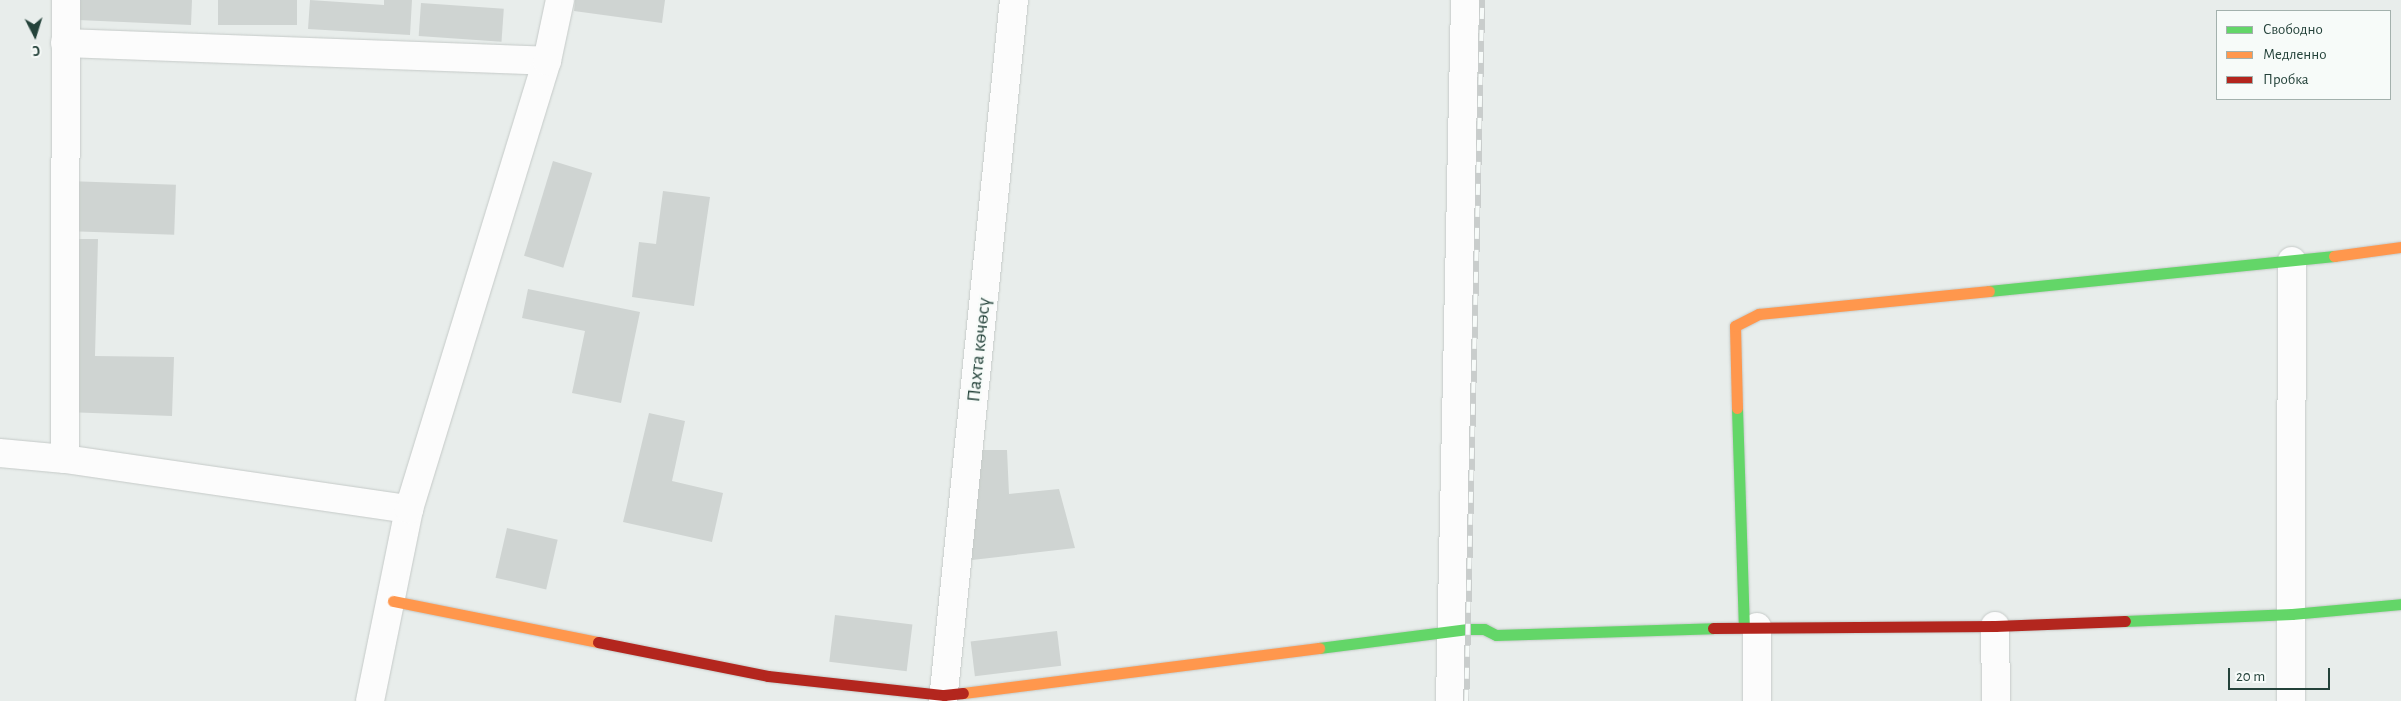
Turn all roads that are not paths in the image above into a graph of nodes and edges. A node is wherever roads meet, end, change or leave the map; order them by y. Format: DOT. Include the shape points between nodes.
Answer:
graph roads {
  1 [pos="66,0"];
  2 [pos="560,0"];
  3 [pos="1014,0"];
  4 [pos="1465,0"];
  5 [pos="65,42"];
  6 [pos="547,61"];
  7 [pos="2401,247"];
  8 [pos="2292,261"];
  9 [pos="0,453"];
  10 [pos="66,459"];
  11 [pos="410,509"];
  12 [pos="393,600"];
  13 [pos="2401,604"];
  14 [pos="2292,614"];
  15 [pos="1995,626"];
  16 [pos="1751,627"];
  17 [pos="1451,631"];
  18 [pos="944,698"];
  19 [pos="370,701"];
  20 [pos="1450,701"];
  21 [pos="1757,701"];
  22 [pos="1996,701"];
  23 [pos="2291,701"];
  1 -- 5 [label="street"];
  2 -- 6 [label="street"];
  3 -- 18 [label="street, Пахта көчөсү"];
  4 -- 17 [label="street"];
  5 -- 6 [label="street"];
  5 -- 10 [label="street"];
  6 -- 11 [label="street"];
  7 -- 8 [label="street"];
  8 -- 14 [label="street"];
  8 -- 16 [label="street" via="1759,314 1735,326"];
  9 -- 10 [label="street"];
  10 -- 11 [label="street"];
  11 -- 12 [label="street"];
  12 -- 18 [label="street" via="768,676"];
  12 -- 19 [label="street"];
  13 -- 14 [label="street"];
  14 -- 15 [label="street"];
  14 -- 23 [label="street"];
  15 -- 16 [label="street"];
  15 -- 22 [label="street"];
  16 -- 17 [label="street" via="1496,636 1484,629"];
  16 -- 21 [label="street"];
  17 -- 18 [label="street"];
  17 -- 20 [label="street"];
}
